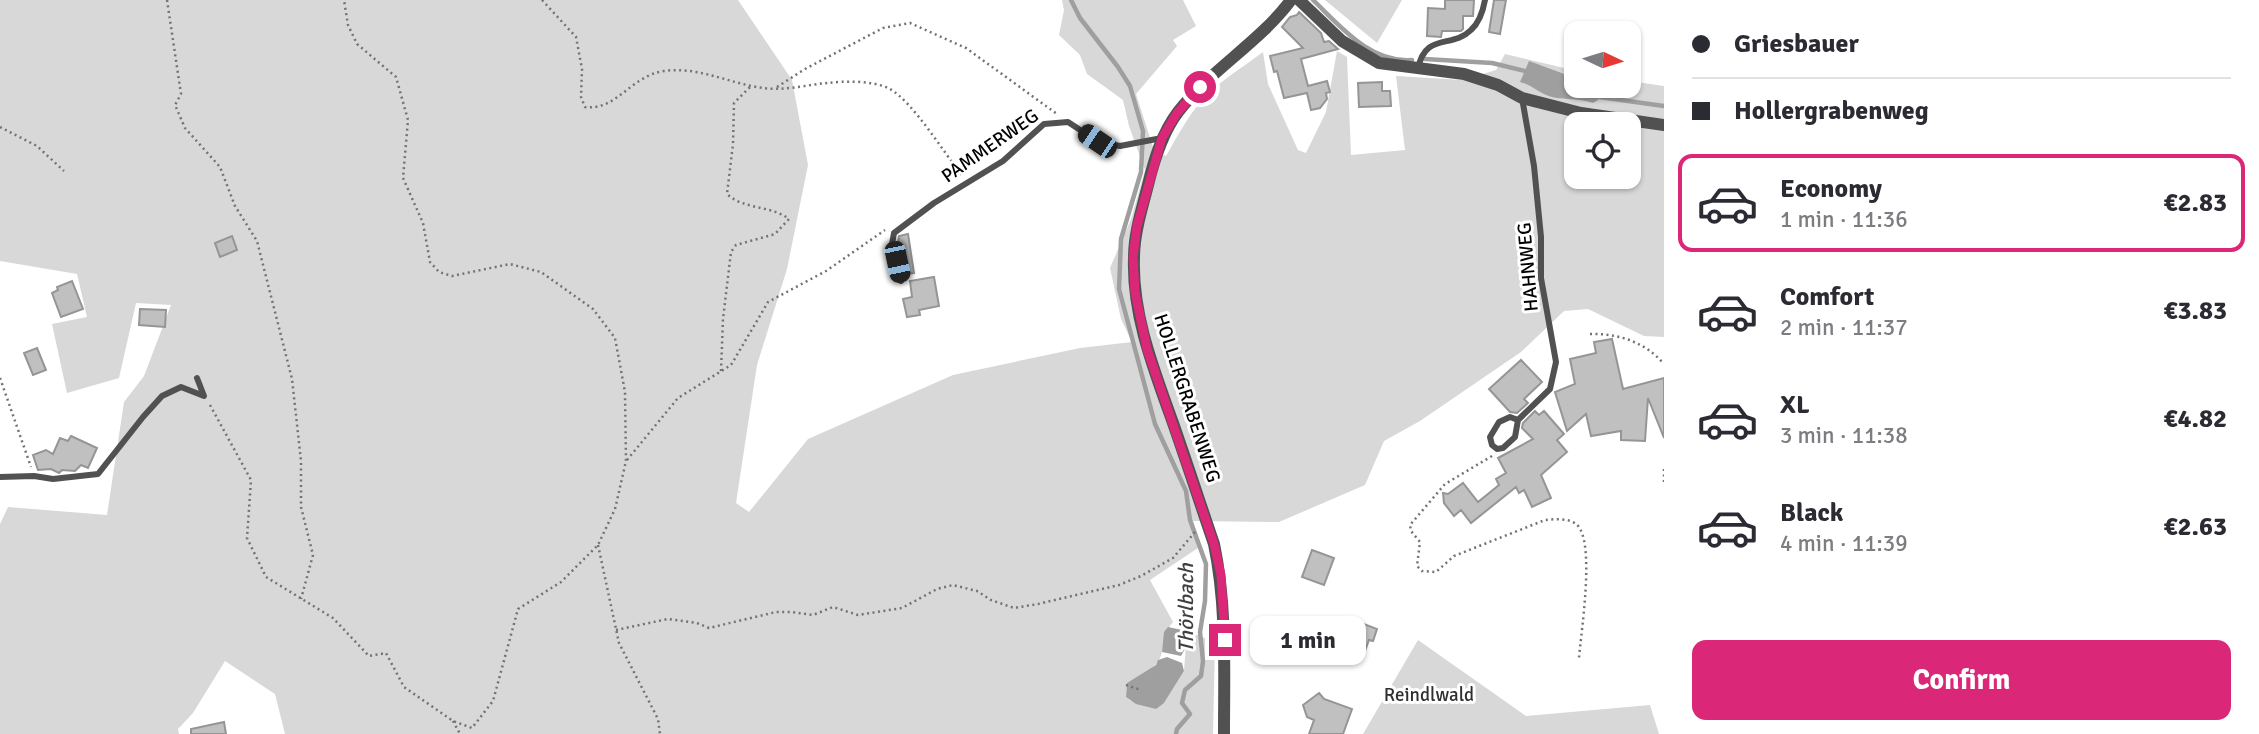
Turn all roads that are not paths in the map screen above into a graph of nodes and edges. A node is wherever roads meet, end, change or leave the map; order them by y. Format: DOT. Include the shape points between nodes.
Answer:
graph roads {
  1 [pos="1291,0"];
  2 [pos="1299,0"];
  3 [pos="1485,0"];
  4 [pos="1418,69"];
  5 [pos="1522,98"];
  6 [pos="1664,125"];
  7 [pos="1162,138"];
  8 [pos="901,281"];
  9 [pos="197,378"];
  10 [pos="1518,420"];
  11 [pos="0,477"];
  12 [pos="1224,734"];
  1 -- 7 [label="street, HOLLERGRABENWEG" via="1269,26 1200,87"];
  2 -- 4 [label="street" via="1342,41 1379,63"];
  3 -- 4 [label="lane" via="1470,31 1426,49"];
  4 -- 5 [label="street" via="1464,74"];
  5 -- 6 [label="street" via="1581,113"];
  5 -- 10 [label="lane, HAHNWEG" via="1534,166 1541,278 1556,362 1550,389"];
  7 -- 8 [label="lane, PAMMERWEG" via="1120,146 1097,141 1068,122 1044,124 1003,161 894,233 892,244"];
  7 -- 12 [label="street, HOLLERGRABENWEG" via="1137,226 1135,292 1147,349 1221,575"];
  9 -- 11 [label="lane" via="204,396 181,387 162,396 98,474 53,480"];
  10 -- 10 [label="lane, HAHNWEG" via="1515,437 1503,448 1492,445 1490,437 1499,422 1510,417"];
}
